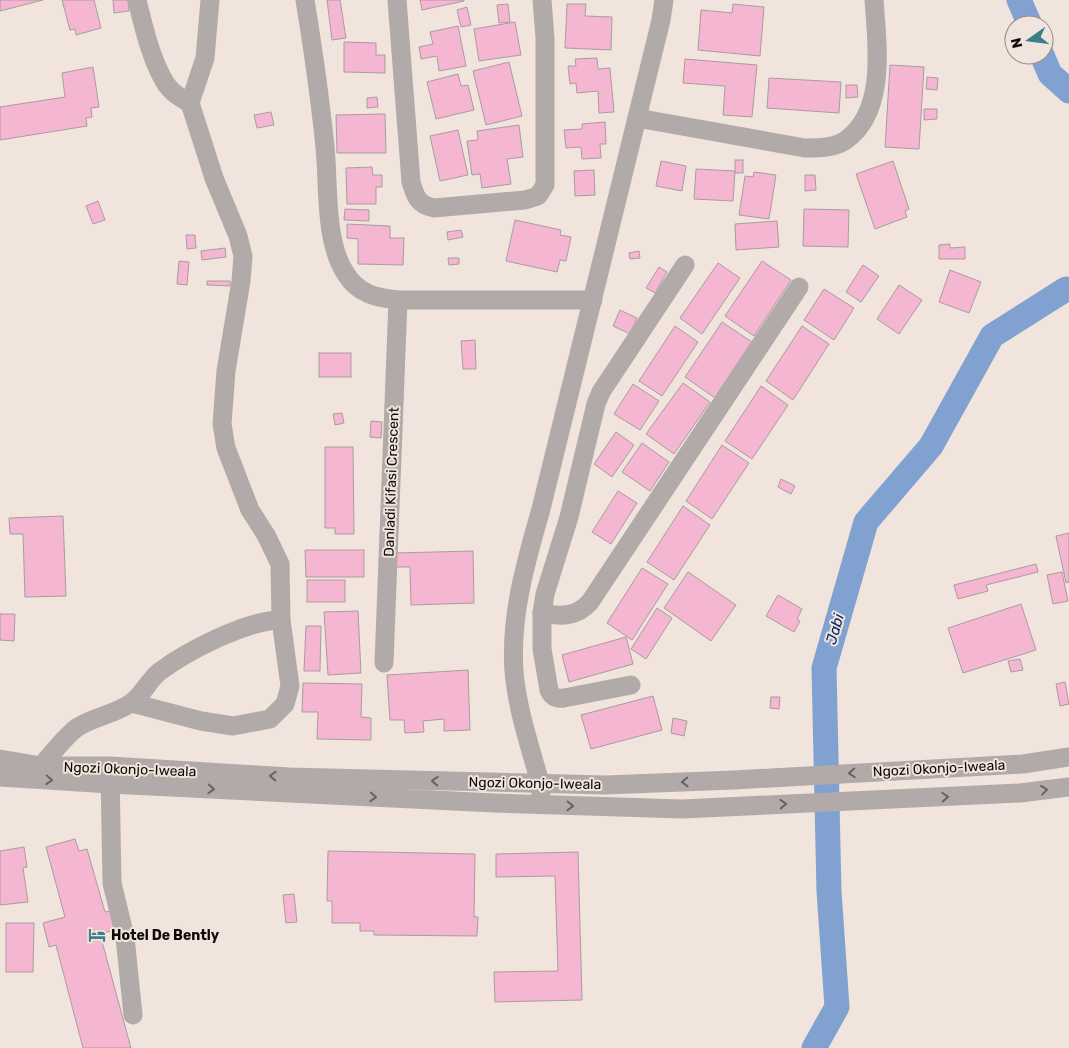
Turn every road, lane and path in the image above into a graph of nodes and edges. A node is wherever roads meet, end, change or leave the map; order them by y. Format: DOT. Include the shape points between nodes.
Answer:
graph roads {
  1 [pos="137,0"];
  2 [pos="210,0"];
  3 [pos="305,0"];
  4 [pos="397,0"];
  5 [pos="542,0"];
  6 [pos="664,0"];
  7 [pos="874,0"];
  8 [pos="190,103"];
  9 [pos="637,118"];
  10 [pos="686,265"];
  11 [pos="799,287"];
  12 [pos="398,300"];
  13 [pos="592,300"];
  14 [pos="541,510"];
  15 [pos="569,517"];
  16 [pos="542,613"];
  17 [pos="281,620"];
  18 [pos="384,663"];
  19 [pos="630,684"];
  20 [pos="132,703"];
  21 [pos="1069,757"];
  22 [pos="0,759"];
  23 [pos="41,766"];
  24 [pos="110,775"];
  25 [pos="0,777"];
  26 [pos="540,782"];
  27 [pos="1069,787"];
  28 [pos="542,805"];
  29 [pos="133,1015"];
  1 -- 8 [label="street" via="148,45 166,85"];
  2 -- 8 [label="street" via="205,58"];
  3 -- 12 [label="street" via="318,77 329,218 336,252 346,275 363,292"];
  4 -- 5 [label="street" via="411,182 415,196 423,206 434,208 525,200 538,196 545,185"];
  6 -- 9 [label="street"];
  7 -- 9 [label="street" via="877,51 871,107 858,129 844,141 805,148"];
  8 -- 17 [label="street" via="243,256 222,424 226,448 250,510 280,564"];
  9 -- 13 [label="street"];
  10 -- 15 [label="street" via="601,392"];
  11 -- 16 [label="street" via="590,602 584,609 565,616"];
  12 -- 13 [label="street"];
  12 -- 18 [label="street, Danladi Kifasi Crescent"];
  13 -- 14 [label="street"];
  14 -- 15 [label="street"];
  14 -- 26 [label="street" via="521,582 515,625 514,670 520,709"];
  15 -- 16 [label="street"];
  16 -- 19 [label="street" via="542,649 552,696 564,698"];
  17 -- 20 [label="street" via="245,627 189,654 158,673"];
  17 -- 20 [label="street" via="290,686 285,704 270,719 232,726"];
  20 -- 23 [label="street" via="78,727"];
  21 -- 26 [label="street, Ngozi Okonjo-Iweala, one-way" via="1023,764 734,780 605,785"];
  22 -- 23 [label="street, Ngozi Okonjo-Iweala"];
  23 -- 24 [label="street, Ngozi Okonjo-Iweala"];
  25 -- 24 [label="street, Ngozi Okonjo-Iweala, one-way"];
  26 -- 24 [label="street, Ngozi Okonjo-Iweala, one-way"];
  24 -- 28 [label="street, Ngozi Okonjo-Iweala, one-way"];
  24 -- 29 [label="street" via="112,883 125,937"];
  26 -- 28 [label="street"];
  28 -- 27 [label="street, Ngozi Okonjo-Iweala, one-way" via="682,809 1020,793"];
}
